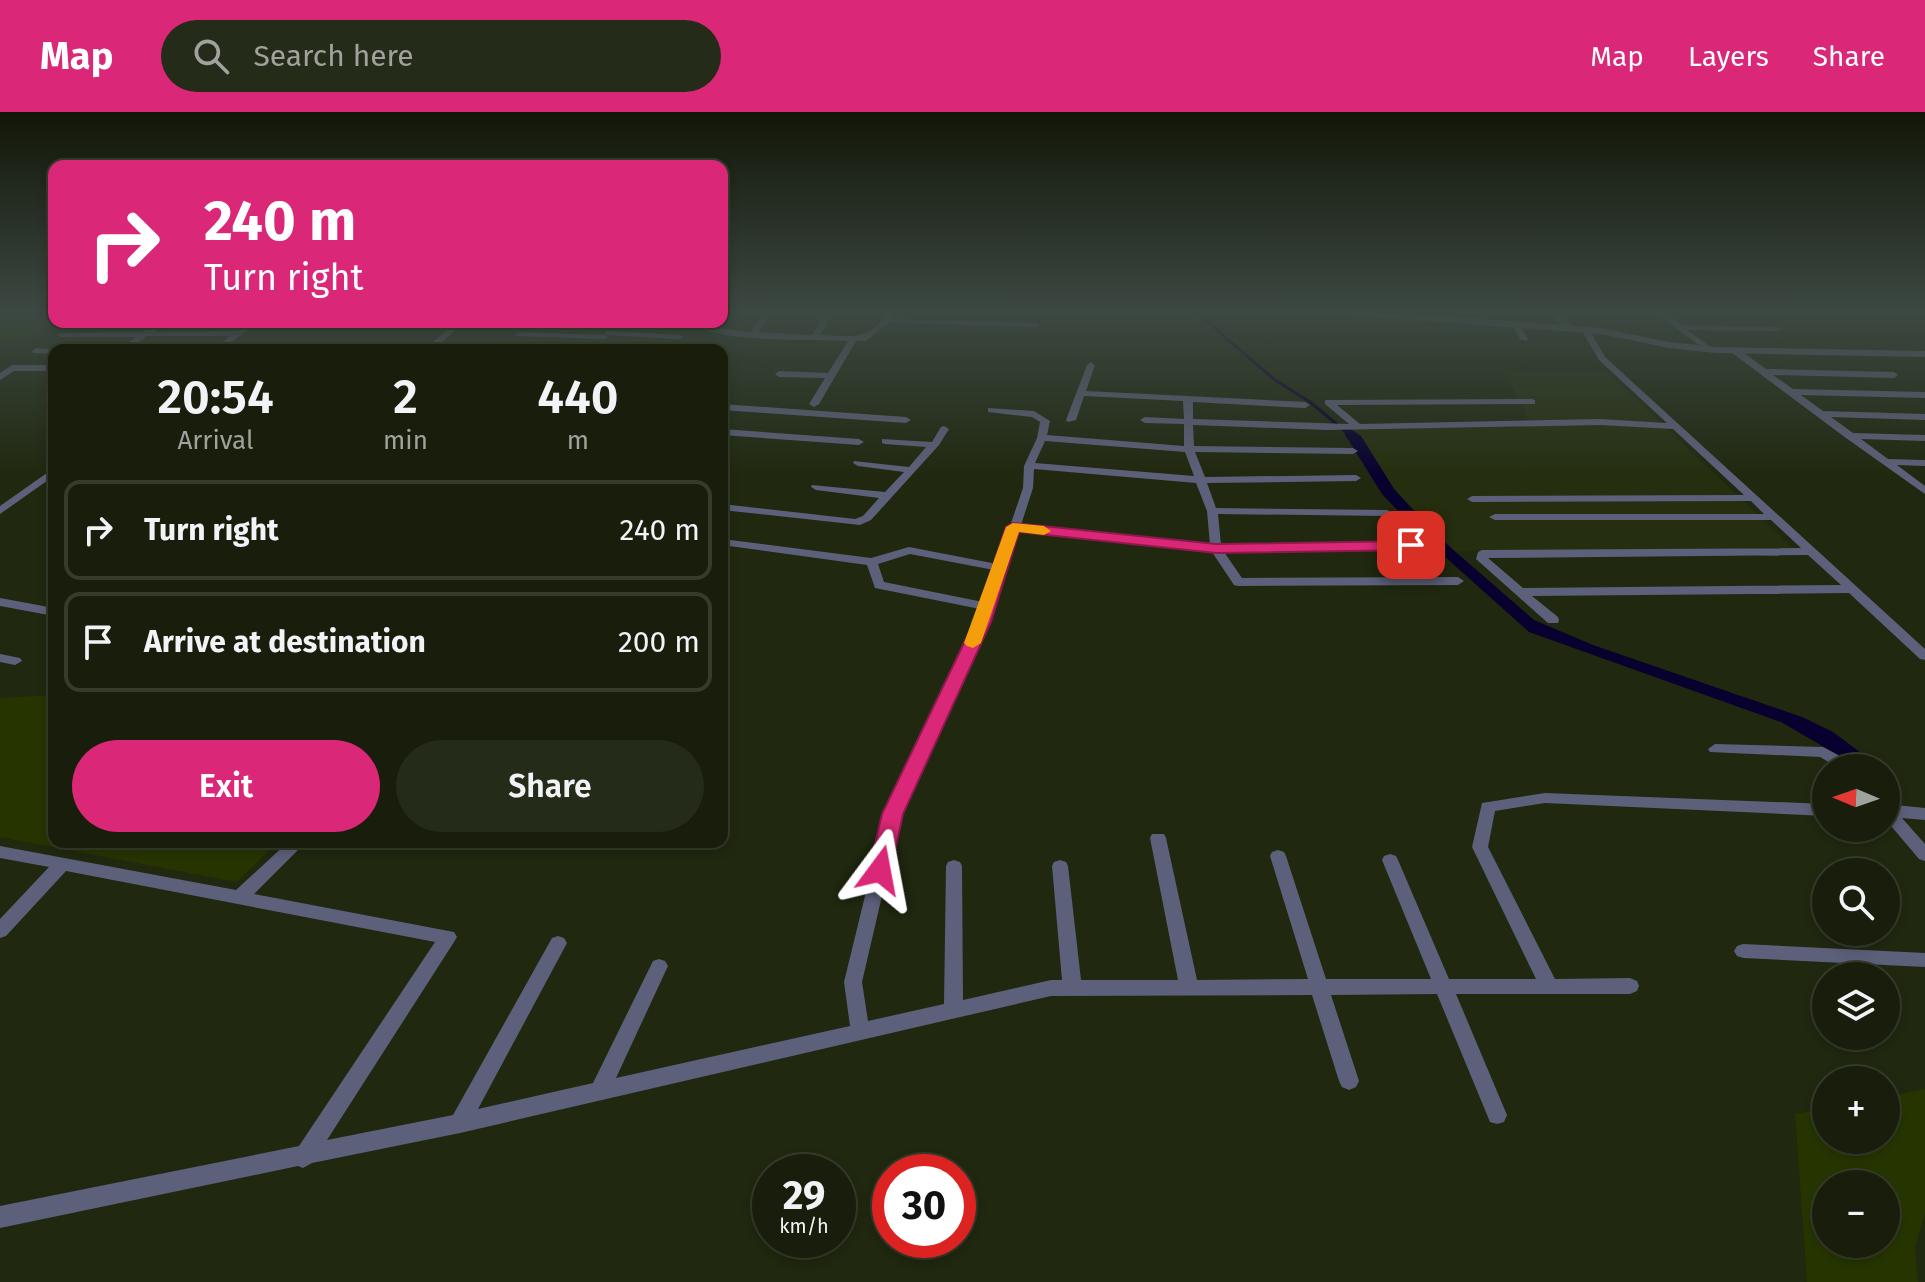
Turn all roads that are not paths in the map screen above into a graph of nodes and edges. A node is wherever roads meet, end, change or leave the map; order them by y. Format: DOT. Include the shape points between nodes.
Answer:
graph roads {
  1 [pos="836,367"];
  2 [pos="1090,367"];
  3 [pos="1611,367"];
  4 [pos="1756,367"];
  5 [pos="48,368"];
  6 [pos="1763,372"];
  7 [pos="779,374"];
  8 [pos="1894,375"];
  9 [pos="1,376"];
  10 [pos="830,376"];
  11 [pos="1788,392"];
  12 [pos="1081,393"];
  13 [pos="1925,395"];
  14 [pos="1188,400"];
  15 [pos="1532,402"];
  16 [pos="814,404"];
  17 [pos="1305,405"];
  18 [pos="728,407"];
  19 [pos="737,408"];
  20 [pos="991,410"];
  21 [pos="1819,414"];
  22 [pos="1925,417"];
  23 [pos="906,420"];
  24 [pos="1071,420"];
  25 [pos="1145,420"];
  26 [pos="728,421"];
  27 [pos="1189,421"];
  28 [pos="1356,425"];
  29 [pos="1675,426"];
  30 [pos="944,429"];
  31 [pos="728,430"];
  32 [pos="1849,436"];
  33 [pos="1042,438"];
  34 [pos="1925,438"];
  35 [pos="885,441"];
  36 [pos="859,442"];
  37 [pos="933,445"];
  38 [pos="1189,449"];
  39 [pos="1353,451"];
  40 [pos="1884,462"];
  41 [pos="858,463"];
  42 [pos="1925,463"];
  43 [pos="1029,466"];
  44 [pos="911,470"];
  45 [pos="48,475"];
  46 [pos="1356,478"];
  47 [pos="1200,480"];
  48 [pos="816,487"];
  49 [pos="1925,490"];
  50 [pos="887,496"];
  51 [pos="1752,498"];
  52 [pos="1472,499"];
  53 [pos="728,508"];
  54 [pos="0,511"];
  55 [pos="1212,511"];
  56 [pos="1387,513"];
  57 [pos="1495,517"];
  58 [pos="1773,517"];
  59 [pos="1013,527"];
  60 [pos="728,543"];
  61 [pos="1411,545"];
  62 [pos="1216,549"];
  63 [pos="1810,551"];
  64 [pos="872,562"];
  65 [pos="1001,568"];
  66 [pos="1458,581"];
  67 [pos="1850,589"];
  68 [pos="1521,592"];
  69 [pos="0,602"];
  70 [pos="988,607"];
  71 [pos="48,611"];
  72 [pos="1553,620"];
  73 [pos="1925,656"];
  74 [pos="1715,749"];
  75 [pos="1826,754"];
  76 [pos="1812,809"];
  77 [pos="1900,812"];
  78 [pos="1925,814"];
  79 [pos="1900,826"];
  80 [pos="1158,838"];
  81 [pos="292,848"];
  82 [pos="0,852"];
  83 [pos="1925,855"];
  84 [pos="1278,856"];
  85 [pos="1390,860"];
  86 [pos="63,863"];
  87 [pos="954,866"];
  88 [pos="1060,866"];
  89 [pos="240,897"];
  90 [pos="0,931"];
  91 [pos="558,943"];
  92 [pos="1743,951"];
  93 [pos="1925,960"];
  94 [pos="659,966"];
  95 [pos="1443,986"];
  96 [pos="1549,986"];
  97 [pos="1630,986"];
  98 [pos="1189,987"];
  99 [pos="1319,987"];
  100 [pos="1072,988"];
  101 [pos="953,1010"];
  102 [pos="860,1031"];
  103 [pos="1349,1081"];
  104 [pos="600,1091"];
  105 [pos="1497,1115"];
  106 [pos="460,1123"];
  107 [pos="303,1158"];
  108 [pos="0,1217"];
  1 -- 10 [label="street"];
  2 -- 12 [label="street"];
  3 -- 29 [label="street"];
  4 -- 6 [label="street"];
  5 -- 9 [label="street" via="12,368"];
  6 -- 8 [label="street"];
  6 -- 11 [label="street"];
  7 -- 10 [label="street"];
  10 -- 16 [label="street"];
  11 -- 13 [label="street"];
  11 -- 21 [label="street"];
  12 -- 14 [label="street"];
  12 -- 24 [label="street"];
  14 -- 17 [label="street"];
  14 -- 27 [label="street"];
  15 -- 28 [label="street" via="1328,402"];
  18 -- 19 [label="street"];
  19 -- 23 [label="street"];
  19 -- 26 [label="street"];
  20 -- 33 [label="street" via="1043,417"];
  21 -- 22 [label="street"];
  21 -- 32 [label="street"];
  25 -- 27 [label="street"];
  27 -- 28 [label="street"];
  27 -- 38 [label="street"];
  28 -- 29 [label="street"];
  29 -- 51 [label="street"];
  30 -- 37 [label="street"];
  31 -- 36 [label="street"];
  32 -- 34 [label="street"];
  32 -- 40 [label="street"];
  33 -- 38 [label="street"];
  33 -- 43 [label="street"];
  35 -- 37 [label="street"];
  37 -- 44 [label="street"];
  38 -- 39 [label="street"];
  38 -- 47 [label="street"];
  40 -- 42 [label="street"];
  40 -- 49 [label="street"];
  41 -- 44 [label="street"];
  43 -- 47 [label="street"];
  43 -- 59 [label="street" via="1028,488"];
  44 -- 50 [label="street"];
  45 -- 54 [label="street"];
  46 -- 47 [label="street"];
  47 -- 55 [label="street"];
  48 -- 50 [label="street"];
  50 -- 53 [label="street" via="856,523"];
  51 -- 52 [label="street"];
  51 -- 58 [label="street"];
  55 -- 56 [label="street"];
  55 -- 62 [label="street"];
  57 -- 58 [label="street"];
  58 -- 63 [label="street"];
  59 -- 62 [label="street"];
  59 -- 65 [label="street"];
  60 -- 64 [label="street"];
  61 -- 62 [label="street"];
  62 -- 66 [label="street" via="1238,582"];
  63 -- 67 [label="street"];
  63 -- 68 [label="street" via="1482,554"];
  64 -- 65 [label="street" via="909,550"];
  64 -- 70 [label="street" via="879,585"];
  65 -- 70 [label="street"];
  67 -- 68 [label="street"];
  67 -- 73 [label="street"];
  68 -- 72 [label="street"];
  69 -- 71 [label="street"];
  70 -- 102 [label="street" via="893,814 853,982"];
  74 -- 75 [label="street"];
  76 -- 96 [label="street" via="1545,798 1488,807 1480,847"];
  77 -- 78 [label="street"];
  79 -- 83 [label="street"];
  80 -- 98 [label="street"];
  81 -- 89 [label="street"];
  82 -- 86 [label="street"];
  84 -- 99 [label="street"];
  85 -- 95 [label="street"];
  86 -- 89 [label="street"];
  86 -- 90 [label="street"];
  87 -- 101 [label="street"];
  88 -- 100 [label="street"];
  89 -- 107 [label="street" via="448,937"];
  91 -- 106 [label="street"];
  92 -- 93 [label="street"];
  94 -- 104 [label="street"];
  95 -- 96 [label="street"];
  95 -- 99 [label="street"];
  95 -- 105 [label="street"];
  96 -- 97 [label="street"];
  98 -- 99 [label="street"];
  98 -- 100 [label="street"];
  99 -- 103 [label="street"];
  100 -- 101 [label="street"];
  101 -- 102 [label="street"];
  102 -- 104 [label="street"];
  104 -- 106 [label="street"];
  106 -- 107 [label="street"];
  107 -- 108 [label="street"];
}
